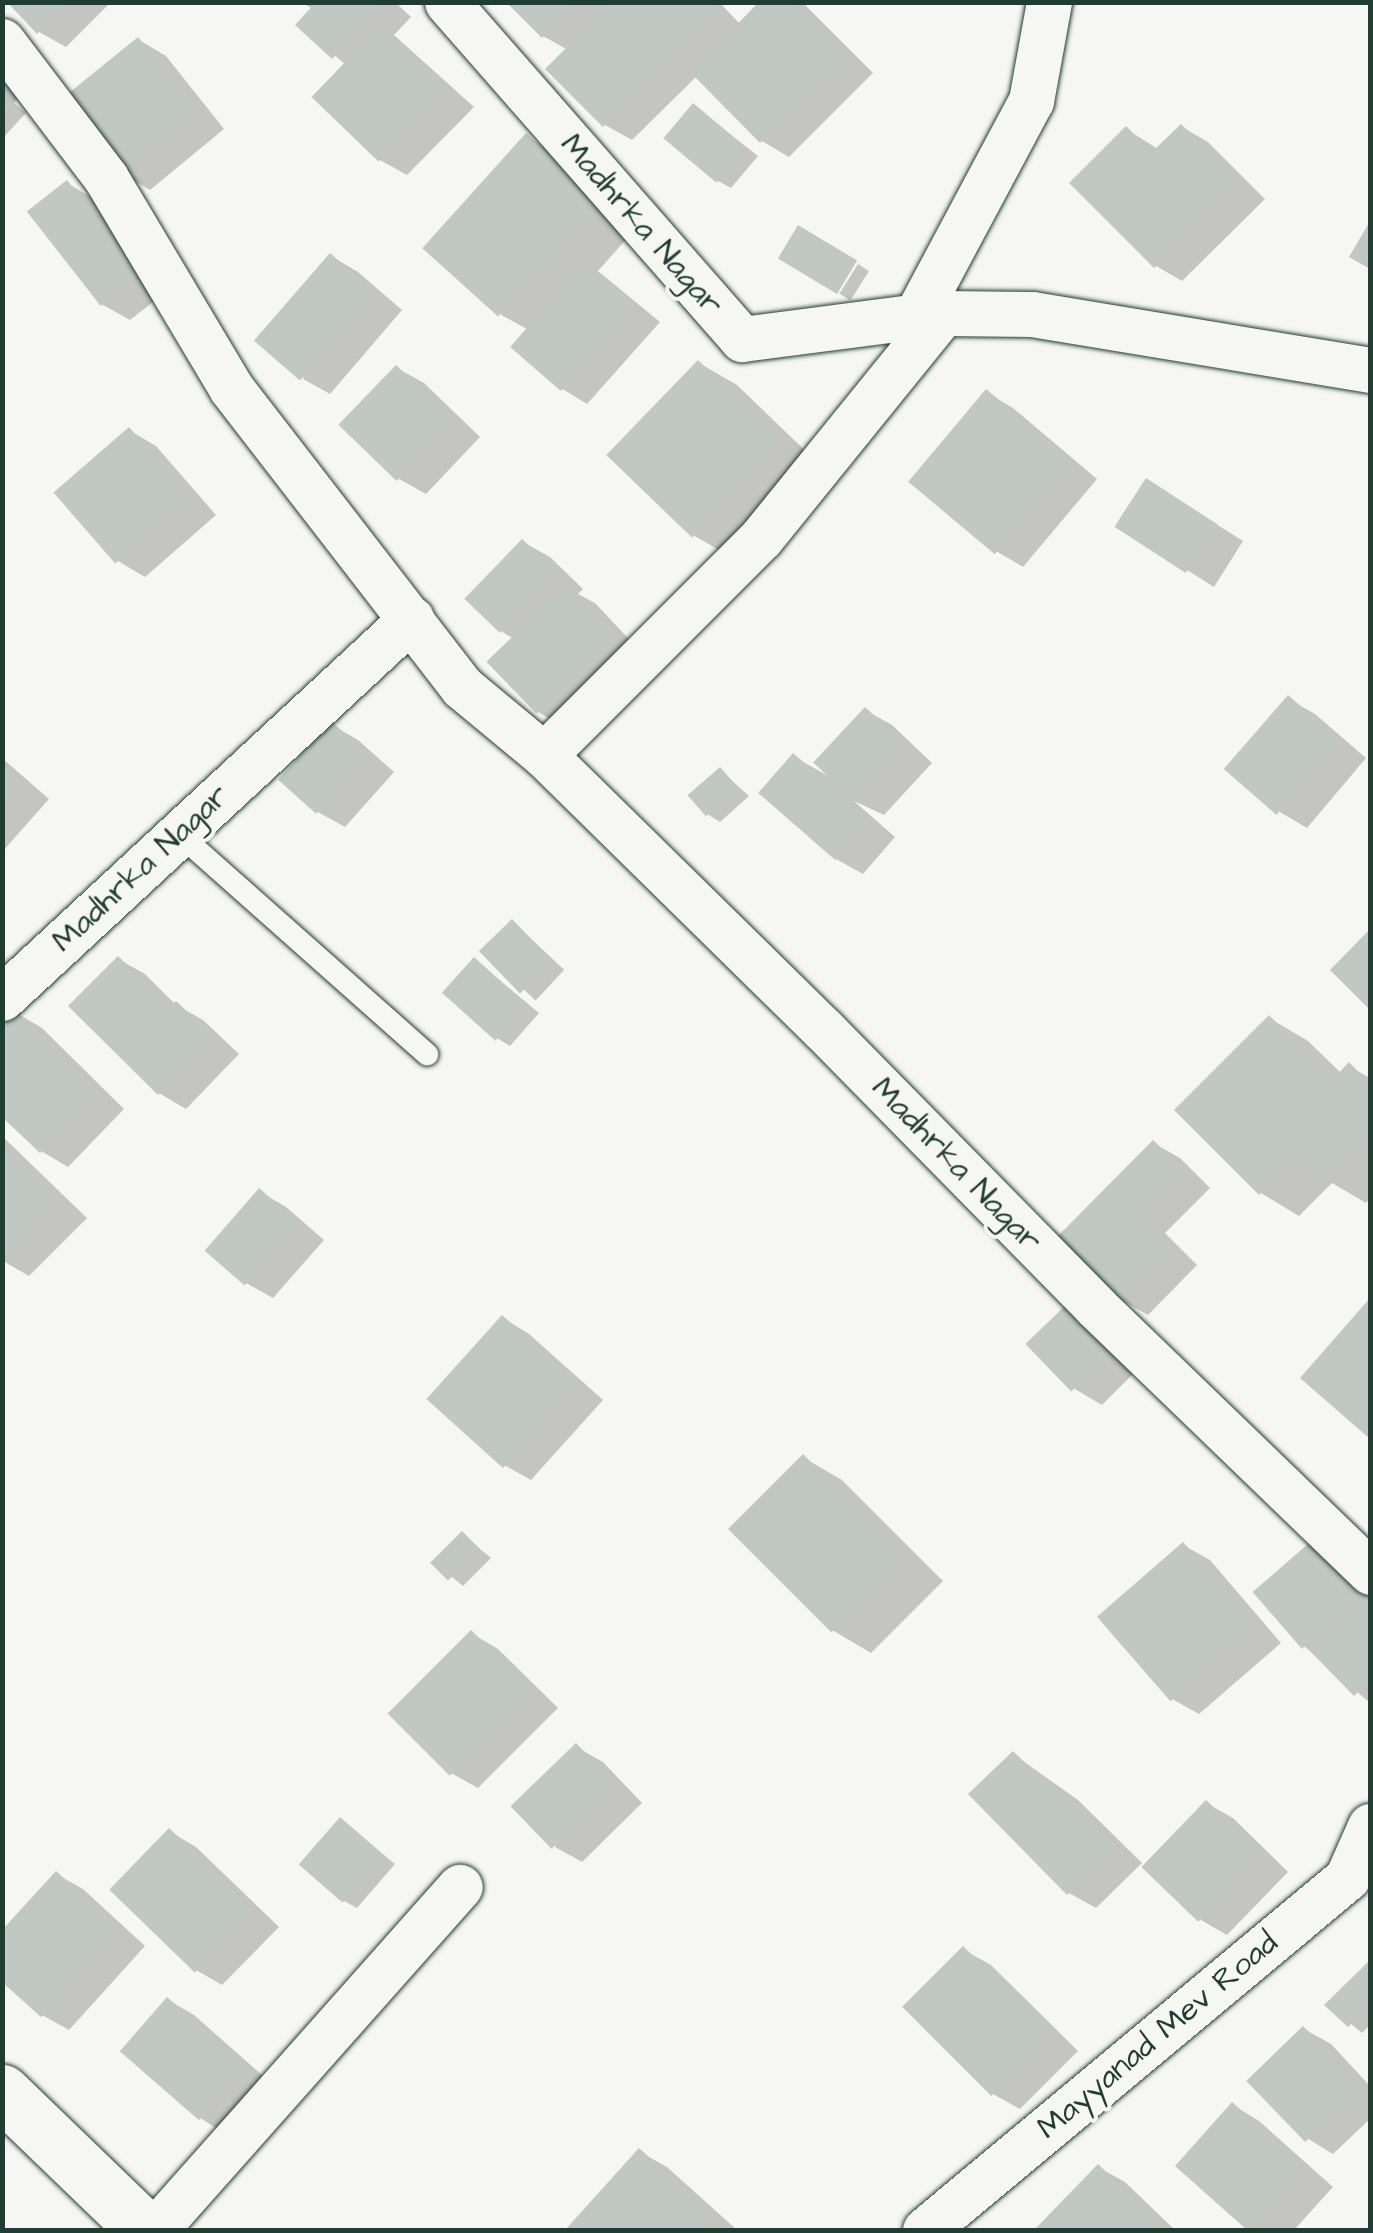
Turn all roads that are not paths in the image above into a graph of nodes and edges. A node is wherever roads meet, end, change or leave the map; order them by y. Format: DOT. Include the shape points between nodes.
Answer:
graph roads {
  1 [pos="447,2"];
  2 [pos="1048,2"];
  3 [pos="2,41"];
  4 [pos="930,315"];
  5 [pos="1370,370"];
  6 [pos="411,619"];
  7 [pos="544,755"];
  8 [pos="179,834"];
  9 [pos="2,998"];
  10 [pos="427,1054"];
  11 [pos="1370,1572"];
  12 [pos="1370,1826"];
  13 [pos="460,1888"];
  14 [pos="2,2092"];
  15 [pos="145,2230"];
  16 [pos="155,2230"];
  17 [pos="925,2230"];
  1 -- 4 [label="street, Madhrka Nagar" via="742,339"];
  2 -- 4 [label="street" via="1032,101"];
  3 -- 6 [label="street, Madhrka Nagar" via="106,178 231,388"];
  4 -- 5 [label="street, Madhrka Nagar" via="1032,314"];
  4 -- 7 [label="street" via="761,538"];
  6 -- 7 [label="street, Madhrka Nagar" via="462,687"];
  6 -- 8 [label="street, Madhrka Nagar"];
  7 -- 11 [label="street, Madhrka Nagar"];
  8 -- 9 [label="street, Madhrka Nagar"];
  8 -- 10 [label="lane"];
  12 -- 17 [label="street, Mayyanad Mev Road" via="1347,1878"];
  13 -- 16 [label="street"];
  14 -- 15 [label="street"];
}
